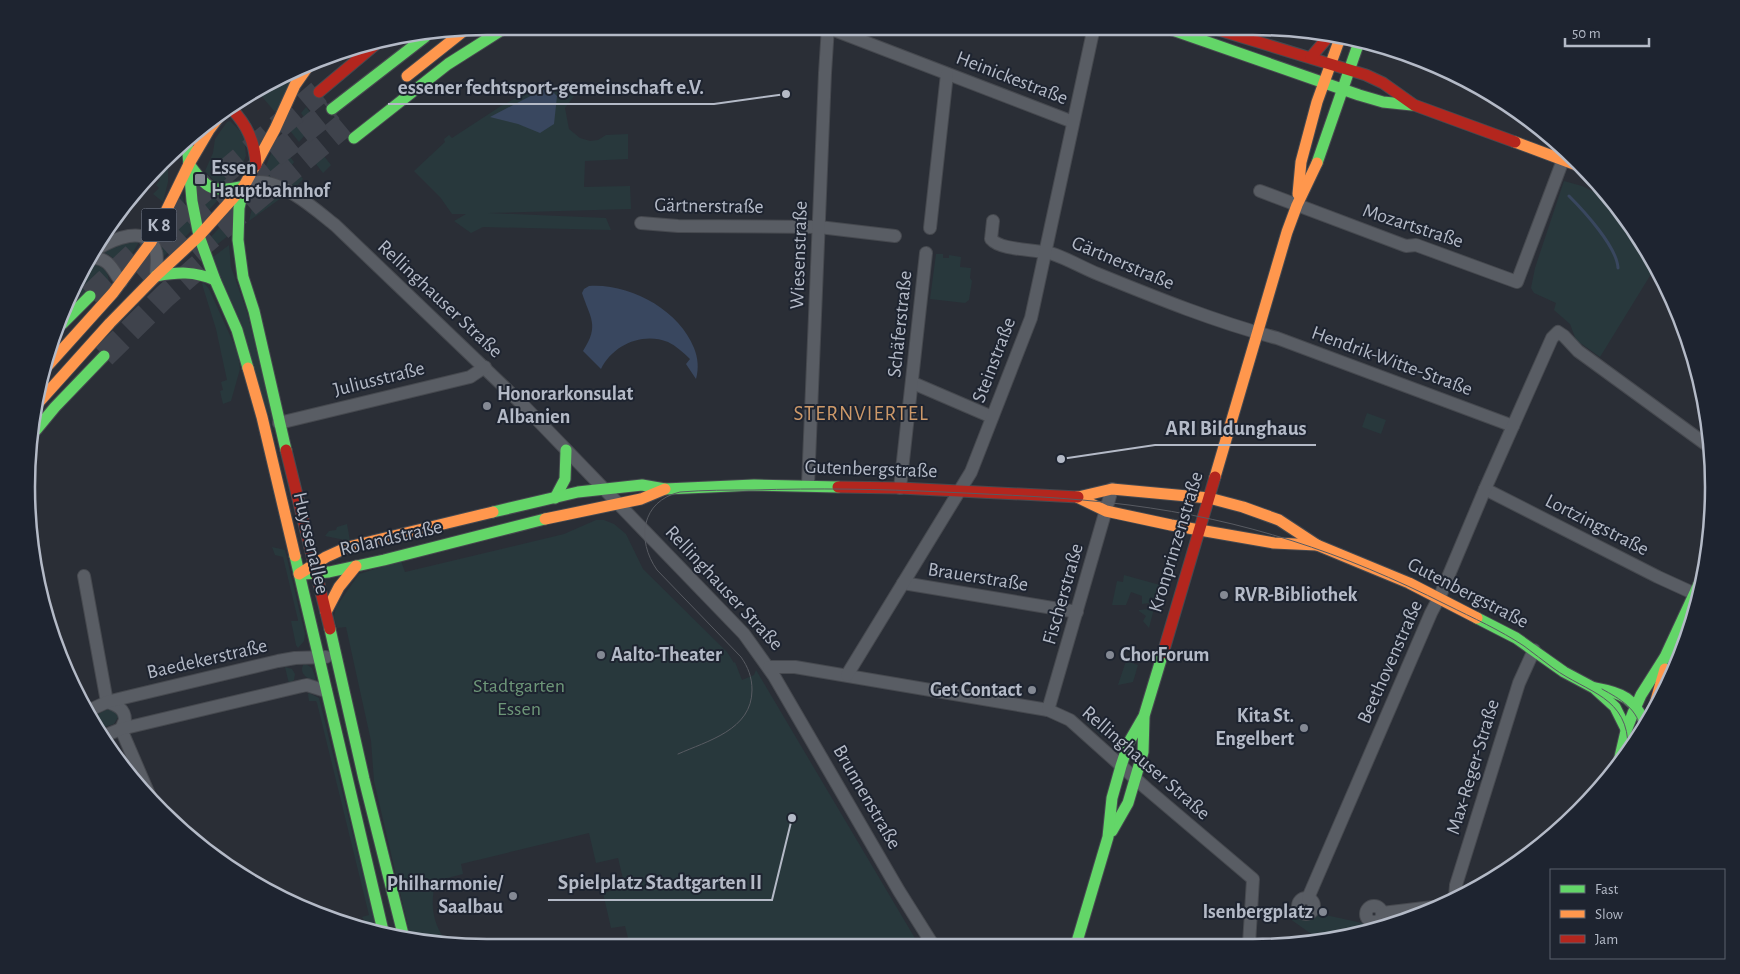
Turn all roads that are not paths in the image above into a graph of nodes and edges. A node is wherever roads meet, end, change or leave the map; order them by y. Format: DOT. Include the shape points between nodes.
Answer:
graph roads {
  1 [pos="494,35"];
  2 [pos="827,35"];
  3 [pos="848,35"];
  4 [pos="1092,35"];
  5 [pos="1186,35"];
  6 [pos="1236,35"];
  7 [pos="458,36"];
  8 [pos="459,36"];
  9 [pos="455,38"];
  10 [pos="418,41"];
  11 [pos="1325,41"];
  12 [pos="1340,44"];
  13 [pos="1354,47"];
  14 [pos="368,51"];
  15 [pos="1311,57"];
  16 [pos="372,64"];
  17 [pos="1340,66"];
  18 [pos="303,74"];
  19 [pos="947,74"];
  20 [pos="396,84"];
  21 [pos="1332,87"];
  22 [pos="319,92"];
  23 [pos="348,95"];
  24 [pos="1414,105"];
  25 [pos="332,109"];
  26 [pos="235,112"];
  27 [pos="1073,122"];
  28 [pos="208,131"];
  29 [pos="354,138"];
  30 [pos="188,148"];
  31 [pos="1563,160"];
  32 [pos="1567,161"];
  33 [pos="189,164"];
  34 [pos="256,165"];
  35 [pos="244,186"];
  36 [pos="1260,191"];
  37 [pos="1297,205"];
  38 [pos="993,221"];
  39 [pos="641,223"];
  40 [pos="819,227"];
  41 [pos="930,228"];
  42 [pos="199,236"];
  43 [pos="895,236"];
  44 [pos="151,242"];
  45 [pos="107,243"];
  46 [pos="1044,252"];
  47 [pos="926,253"];
  48 [pos="98,258"];
  49 [pos="156,276"];
  50 [pos="214,280"];
  51 [pos="121,282"];
  52 [pos="90,296"];
  53 [pos="67,319"];
  54 [pos="1257,333"];
  55 [pos="104,356"];
  56 [pos="54,359"];
  57 [pos="485,367"];
  58 [pos="913,383"];
  59 [pos="45,396"];
  60 [pos="992,417"];
  61 [pos="279,423"];
  62 [pos="39,426"];
  63 [pos="1513,426"];
  64 [pos="1702,442"];
  65 [pos="566,450"];
  66 [pos="808,486"];
  67 [pos="604,488"];
  68 [pos="900,488"];
  69 [pos="665,489"];
  70 [pos="1112,489"];
  71 [pos="960,490"];
  72 [pos="1485,490"];
  73 [pos="1077,497"];
  74 [pos="556,498"];
  75 [pos="1208,498"];
  76 [pos="618,503"];
  77 [pos="1106,511"];
  78 [pos="1199,530"];
  79 [pos="307,535"];
  80 [pos="388,539"];
  81 [pos="1317,545"];
  82 [pos="348,547"];
  83 [pos="384,560"];
  84 [pos="356,566"];
  85 [pos="316,568"];
  86 [pos="299,574"];
  87 [pos="84,576"];
  88 [pos="903,583"];
  89 [pos="1693,592"];
  90 [pos="1692,595"];
  91 [pos="1439,598"];
  92 [pos="326,612"];
  93 [pos="1077,612"];
  94 [pos="1534,650"];
  95 [pos="1667,655"];
  96 [pos="318,657"];
  97 [pos="335,657"];
  98 [pos="769,667"];
  99 [pos="847,675"];
  100 [pos="1663,676"];
  101 [pos="1647,684"];
  102 [pos="1594,688"];
  103 [pos="326,691"];
  104 [pos="1618,692"];
  105 [pos="107,702"];
  106 [pos="1636,706"];
  107 [pos="93,708"];
  108 [pos="1048,710"];
  109 [pos="1144,716"];
  110 [pos="1642,717"];
  111 [pos="121,729"];
  112 [pos="1626,729"];
  113 [pos="109,734"];
  114 [pos="1622,748"];
  115 [pos="1121,766"];
  116 [pos="1135,778"];
  117 [pos="143,780"];
  118 [pos="1108,837"];
  119 [pos="1455,891"];
  120 [pos="1308,898"];
  121 [pos="1414,909"];
  122 [pos="1382,913"];
  123 [pos="382,926"];
  124 [pos="402,931"];
  125 [pos="929,939"];
  126 [pos="1078,939"];
  127 [pos="1249,939"];
  1 -- 29 [label="main road" via="429,78"];
  2 -- 40 [label="street, Wiesenstraße"];
  3 -- 19 [label="street, Heinickestraße"];
  4 -- 27 [label="street, Steinstraße"];
  5 -- 21 [label="main road"];
  6 -- 15 [label="main road"];
  7 -- 9 [label="main road"];
  8 -- 9 [label="main road"];
  9 -- 20 [label="main road"];
  10 -- 23 [label="main road"];
  11 -- 15 [label="main road"];
  12 -- 17 [label="main road, Kronprinzenstraße"];
  13 -- 17 [label="main road, Kronprinzenstraße"];
  14 -- 22 [label="main road"];
  15 -- 17 [label="main road"];
  16 -- 23 [label="main road"];
  17 -- 21 [label="main road, Kronprinzenstraße"];
  17 -- 21 [label="main road, Kronprinzenstraße"];
  17 -- 24 [label="main road" via="1383,83"];
  18 -- 34 [label="main road, K 8"];
  19 -- 27 [label="street, Heinickestraße"];
  19 -- 41 [label="street"];
  21 -- 24 [label="main road" via="1383,102"];
  21 -- 37 [label="main road, Kronprinzenstraße" via="1316,166"];
  21 -- 37 [label="main road, Kronprinzenstraße" via="1301,162"];
  23 -- 25 [label="main road"];
  24 -- 31 [label="main road"];
  26 -- 34 [label="main road" via="253,139"];
  27 -- 46 [label="street, Steinstraße"];
  28 -- 33 [label="main road, K 8"];
  30 -- 33 [label="main road, Huyssenallee"];
  31 -- 32 [label="main road"];
  31 -- 37 [label="street, Mozartstraße" via="1517,282 1416,246 1406,246"];
  33 -- 35 [label="main road" via="203,183 213,190"];
  33 -- 42 [label="main road, Huyssenallee"];
  33 -- 44 [label="main road, K 8"];
  34 -- 35 [label="main road, K 8"];
  35 -- 42 [label="main road, K 8"];
  35 -- 57 [label="street, Rellinghauser Straße" via="270,183 286,190 335,225"];
  35 -- 61 [label="main road, Huyssenallee" via="239,208 240,259"];
  36 -- 37 [label="street"];
  37 -- 54 [label="main road, Kronprinzenstraße"];
  38 -- 46 [label="street, Gärtnerstraße" via="990,233 994,242"];
  39 -- 40 [label="street, Gärtnerstraße"];
  40 -- 43 [label="street, Gärtnerstraße"];
  40 -- 66 [label="street, Wiesenstraße"];
  42 -- 49 [label="main road, K 8"];
  42 -- 50 [label="main road, Huyssenallee"];
  44 -- 45 [label="street" via="142,237 125,237"];
  44 -- 49 [label="street" via="156,251"];
  44 -- 51 [label="main road, K 8"];
  46 -- 54 [label="street, Gärtnerstraße"];
  46 -- 60 [label="street, Steinstraße" via="1031,318"];
  47 -- 58 [label="street, Schäferstraße"];
  48 -- 51 [label="street" via="106,261"];
  49 -- 50 [label="main road" via="181,271"];
  49 -- 59 [label="main road, K 8"];
  50 -- 86 [label="main road, Huyssenallee" via="237,330 248,365"];
  51 -- 56 [label="main road, K 8"];
  52 -- 53 [label="main road"];
  54 -- 63 [label="street, Hendrik-Witte-Straße"];
  54 -- 75 [label="main road, Kronprinzenstraße"];
  55 -- 62 [label="main road"];
  57 -- 61 [label="street, Juliusstraße" via="470,376"];
  57 -- 65 [label="street, Rellinghauser Straße"];
  58 -- 60 [label="street"];
  58 -- 68 [label="street, Schäferstraße"];
  60 -- 71 [label="street, Steinstraße" via="971,472"];
  61 -- 79 [label="main road, Huyssenallee"];
  63 -- 64 [label="street, Beethovenstraße" via="1548,346 1558,332 1578,351"];
  63 -- 72 [label="street, Beethovenstraße"];
  65 -- 67 [label="street, Rellinghauser Straße"];
  65 -- 74 [label="main road" via="565,478"];
  66 -- 68 [label="main road, Gutenbergstraße"];
  66 -- 69 [label="main road, Gutenbergstraße"];
  67 -- 69 [label="main road, Rolandstraße" via="642,486"];
  67 -- 74 [label="main road, Rolandstraße"];
  67 -- 76 [label="street, Rellinghauser Straße"];
  68 -- 71 [label="main road, Gutenbergstraße"];
  69 -- 76 [label="main road, Rolandstraße" via="641,499"];
  70 -- 73 [label="main road, Gutenbergstraße"];
  70 -- 75 [label="main road, Gutenbergstraße"];
  70 -- 77 [label="street, Fischerstraße"];
  71 -- 73 [label="main road, Gutenbergstraße"];
  71 -- 88 [label="street, Steinstraße"];
  72 -- 89 [label="street, Lortzingstraße"];
  72 -- 91 [label="street, Beethovenstraße"];
  73 -- 77 [label="main road, Gutenbergstraße"];
  74 -- 80 [label="main road, Rolandstraße"];
  75 -- 78 [label="main road, Kronprinzenstraße"];
  75 -- 81 [label="main road, Gutenbergstraße" via="1279,520"];
  76 -- 83 [label="main road, Rolandstraße" via="503,528"];
  76 -- 98 [label="street, Rellinghauser Straße" via="744,634"];
  77 -- 78 [label="main road, Gutenbergstraße"];
  77 -- 93 [label="street, Fischerstraße"];
  78 -- 81 [label="main road, Gutenbergstraße" via="1274,543"];
  78 -- 109 [label="main road, Kronprinzenstraße"];
  79 -- 82 [label="main road"];
  79 -- 85 [label="main road, Huyssenallee"];
  80 -- 82 [label="main road, Rolandstraße"];
  80 -- 83 [label="main road"];
  81 -- 91 [label="main road, Gutenbergstraße"];
  82 -- 85 [label="main road, Rolandstraße"];
  83 -- 84 [label="main road, Rolandstraße"];
  84 -- 85 [label="main road, Rolandstraße" via="329,572"];
  84 -- 92 [label="main road" via="339,587"];
  85 -- 86 [label="main road, Rolandstraße"];
  85 -- 92 [label="main road, Huyssenallee"];
  86 -- 96 [label="main road, Huyssenallee"];
  87 -- 105 [label="street"];
  88 -- 93 [label="street, Brauerstraße"];
  88 -- 99 [label="street, Steinstraße"];
  90 -- 95 [label="main road"];
  91 -- 94 [label="main road, Gutenbergstraße"];
  91 -- 120 [label="street, Beethovenstraße"];
  92 -- 97 [label="main road, Huyssenallee"];
  93 -- 108 [label="street, Fischerstraße"];
  94 -- 102 [label="main road, Gutenbergstraße" via="1564,672"];
  94 -- 119 [label="street, Max-Reger-Straße" via="1519,683"];
  95 -- 100 [label="main road"];
  95 -- 101 [label="main road"];
  96 -- 97 [label="street, Baedekerstraße"];
  96 -- 103 [label="main road, Huyssenallee"];
  96 -- 105 [label="street, Baedekerstraße" via="278,661"];
  97 -- 124 [label="main road, Huyssenallee"];
  98 -- 99 [label="street, Rellinghauser Straße" via="795,667"];
  98 -- 125 [label="street, Brunnenstraße"];
  99 -- 108 [label="street, Rellinghauser Straße"];
  101 -- 104 [label="main road, Gutenbergstraße"];
  101 -- 106 [label="main road"];
  102 -- 104 [label="main road, Gutenbergstraße"];
  102 -- 112 [label="main road, Gutenbergstraße" via="1615,707"];
  103 -- 111 [label="street" via="302,686"];
  103 -- 123 [label="main road, Huyssenallee"];
  104 -- 106 [label="main road, Gutenbergstraße"];
  105 -- 107 [label="street, Baedekerstraße"];
  105 -- 111 [label="street" via="122,710 125,720"];
  106 -- 110 [label="main road"];
  106 -- 112 [label="main road"];
  108 -- 115 [label="street, Rellinghauser Straße" via="1070,720"];
  109 -- 115 [label="main road, Kronprinzenstraße" via="1129,742"];
  109 -- 116 [label="main road, Kronprinzenstraße" via="1143,752"];
  111 -- 113 [label="street"];
  111 -- 117 [label="street"];
  112 -- 114 [label="main road"];
  115 -- 116 [label="street, Rellinghauser Straße"];
  115 -- 118 [label="main road, Kronprinzenstraße" via="1112,798"];
  116 -- 118 [label="main road, Kronprinzenstraße" via="1128,803"];
  116 -- 127 [label="street, Rellinghauser Straße" via="1253,879"];
  118 -- 126 [label="main road"];
  121 -- 122 [label="street"];
}
